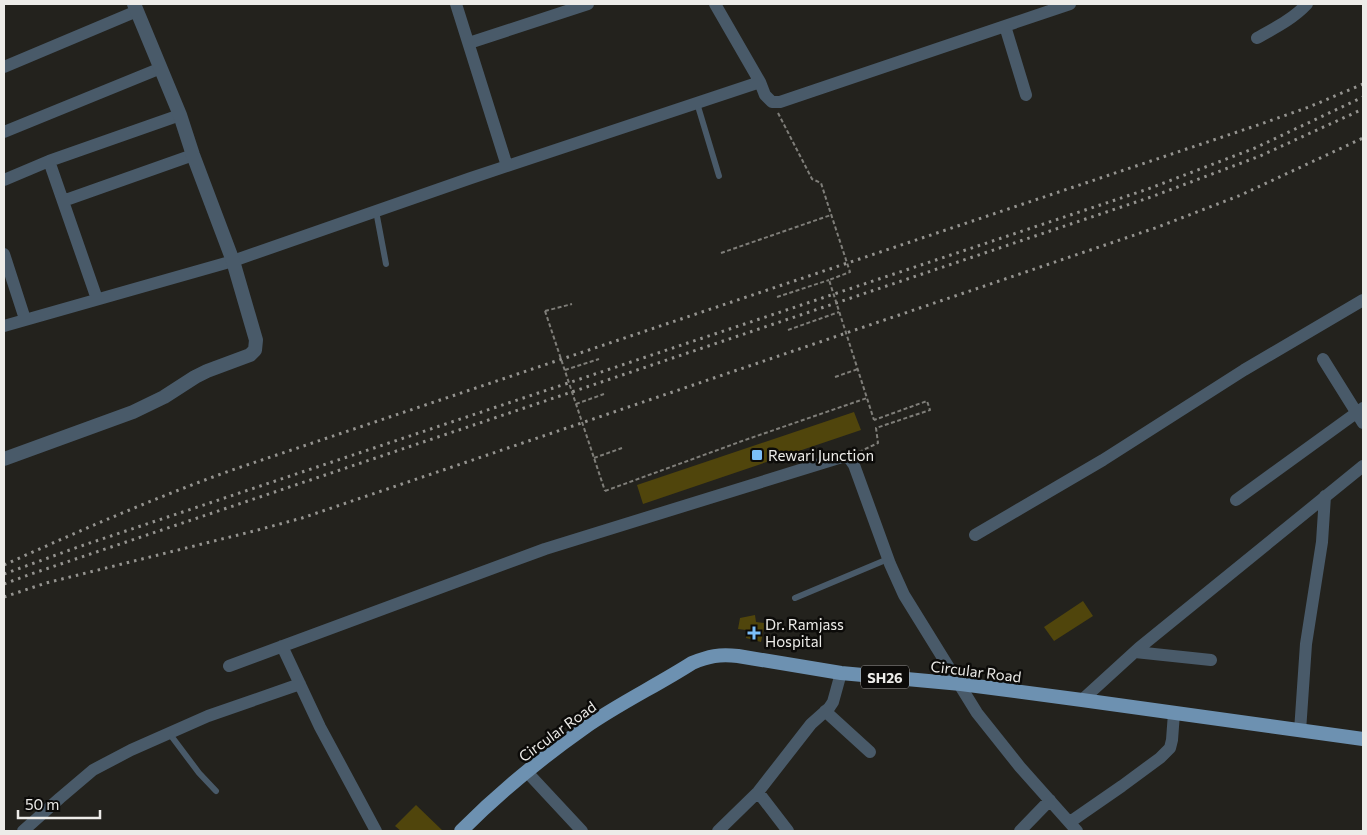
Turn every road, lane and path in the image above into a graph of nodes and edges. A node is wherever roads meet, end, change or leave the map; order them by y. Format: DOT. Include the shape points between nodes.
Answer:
graph roads {
  1 [pos="456,4"];
  2 [pos="588,4"];
  3 [pos="716,4"];
  4 [pos="1070,4"];
  5 [pos="1307,4"];
  6 [pos="136,8"];
  7 [pos="1004,26"];
  8 [pos="1258,38"];
  9 [pos="469,43"];
  10 [pos="4,67"];
  11 [pos="161,68"];
  12 [pos="760,82"];
  13 [pos="1026,95"];
  14 [pos="772,102"];
  15 [pos="697,103"];
  16 [pos="180,115"];
  17 [pos="4,132"];
  18 [pos="193,155"];
  19 [pos="49,161"];
  20 [pos="507,166"];
  21 [pos="720,176"];
  22 [pos="4,180"];
  23 [pos="63,201"];
  24 [pos="376,211"];
  25 [pos="831,215"];
  26 [pos="720,253"];
  27 [pos="4,254"];
  28 [pos="233,261"];
  29 [pos="386,264"];
  30 [pos="828,280"];
  31 [pos="777,297"];
  32 [pos="96,299"];
  33 [pos="1363,300"];
  34 [pos="572,304"];
  35 [pos="839,312"];
  36 [pos="25,319"];
  37 [pos="4,326"];
  38 [pos="788,330"];
  39 [pos="599,359"];
  40 [pos="1324,359"];
  41 [pos="858,369"];
  42 [pos="565,370"];
  43 [pos="835,377"];
  44 [pos="604,394"];
  45 [pos="867,398"];
  46 [pos="576,404"];
  47 [pos="1361,415"];
  48 [pos="622,448"];
  49 [pos="594,458"];
  50 [pos="849,458"];
  51 [pos="4,459"];
  52 [pos="1363,466"];
  53 [pos="1325,496"];
  54 [pos="1236,500"];
  55 [pos="975,535"];
  56 [pos="888,559"];
  57 [pos="795,598"];
  58 [pos="282,646"];
  59 [pos="1135,652"];
  60 [pos="1211,660"];
  61 [pos="229,666"];
  62 [pos="842,673"];
  63 [pos="300,684"];
  64 [pos="961,684"];
  65 [pos="1082,700"];
  66 [pos="825,711"];
  67 [pos="1174,713"];
  68 [pos="1300,730"];
  69 [pos="169,733"];
  70 [pos="1363,739"];
  71 [pos="870,752"];
  72 [pos="527,772"];
  73 [pos="216,791"];
  74 [pos="758,792"];
  75 [pos="1050,800"];
  76 [pos="1074,827"];
  77 [pos="23,831"];
  78 [pos="376,831"];
  79 [pos="461,831"];
  80 [pos="582,831"];
  81 [pos="718,831"];
  82 [pos="788,831"];
  83 [pos="1020,831"];
  1 -- 9 [label="street"];
  2 -- 9 [label="street"];
  3 -- 12 [label="street"];
  4 -- 7 [label="street"];
  5 -- 8 [label="street"];
  6 -- 10 [label="street"];
  6 -- 11 [label="street"];
  7 -- 13 [label="street"];
  7 -- 14 [label="street"];
  9 -- 20 [label="street"];
  11 -- 16 [label="street"];
  11 -- 17 [label="street"];
  12 -- 14 [label="street"];
  12 -- 15 [label="street"];
  14 -- 25 [label="path, bridge" via="812,179 821,183"];
  15 -- 20 [label="street"];
  15 -- 21 [label="lane"];
  16 -- 18 [label="street"];
  16 -- 19 [label="street"];
  18 -- 23 [label="street"];
  18 -- 28 [label="street"];
  19 -- 22 [label="street"];
  19 -- 23 [label="street"];
  20 -- 24 [label="street"];
  23 -- 32 [label="street"];
  24 -- 28 [label="street"];
  24 -- 29 [label="lane"];
  25 -- 26 [label="path"];
  25 -- 30 [label="path, bridge" via="850,272"];
  27 -- 36 [label="street"];
  28 -- 32 [label="street"];
  28 -- 51 [label="street" via="256,340 253,353 207,371 133,412"];
  30 -- 31 [label="path"];
  30 -- 35 [label="path, bridge"];
  32 -- 36 [label="street"];
  33 -- 55 [label="street"];
  34 -- 42 [label="path, bridge" via="545,311"];
  35 -- 38 [label="path"];
  35 -- 41 [label="path, bridge"];
  36 -- 37 [label="street"];
  39 -- 42 [label="path"];
  40 -- 47 [label="street"];
  41 -- 43 [label="path"];
  41 -- 45 [label="path, bridge"];
  42 -- 46 [label="path, bridge"];
  44 -- 46 [label="path"];
  45 -- 49 [label="path, bridge" via="605,491"];
  45 -- 50 [label="path, bridge" via="874,420 927,401 930,410 876,428 878,443"];
  46 -- 49 [label="path, bridge"];
  47 -- 54 [label="street"];
  48 -- 49 [label="path"];
  50 -- 56 [label="street"];
  50 -- 58 [label="street" via="842,457 545,549"];
  52 -- 53 [label="street"];
  53 -- 59 [label="street"];
  53 -- 68 [label="street" via="1322,542 1306,644"];
  56 -- 57 [label="lane"];
  56 -- 64 [label="street" via="904,595"];
  58 -- 61 [label="street"];
  58 -- 63 [label="street"];
  59 -- 60 [label="street"];
  59 -- 65 [label="street"];
  62 -- 64 [label="main road, Circular Road / SH26"];
  62 -- 66 [label="street" via="833,702"];
  62 -- 72 [label="main road, Circular Road / SH26" via="722,654 706,657 585,728"];
  63 -- 69 [label="street"];
  63 -- 78 [label="street"];
  64 -- 65 [label="main road, Circular Road / SH26"];
  64 -- 75 [label="street" via="998,740"];
  65 -- 67 [label="main road, Circular Road / SH26"];
  66 -- 71 [label="street"];
  66 -- 74 [label="street" via="810,724"];
  67 -- 68 [label="main road, Circular Road / SH26"];
  67 -- 76 [label="street" via="1170,748"];
  68 -- 70 [label="main road, Circular Road / SH26"];
  69 -- 73 [label="lane"];
  69 -- 77 [label="street" via="94,770"];
  72 -- 79 [label="main road, Circular Road / SH26"];
  72 -- 80 [label="street"];
  74 -- 81 [label="street"];
  74 -- 82 [label="street"];
  75 -- 76 [label="street"];
  75 -- 83 [label="street"];
}
